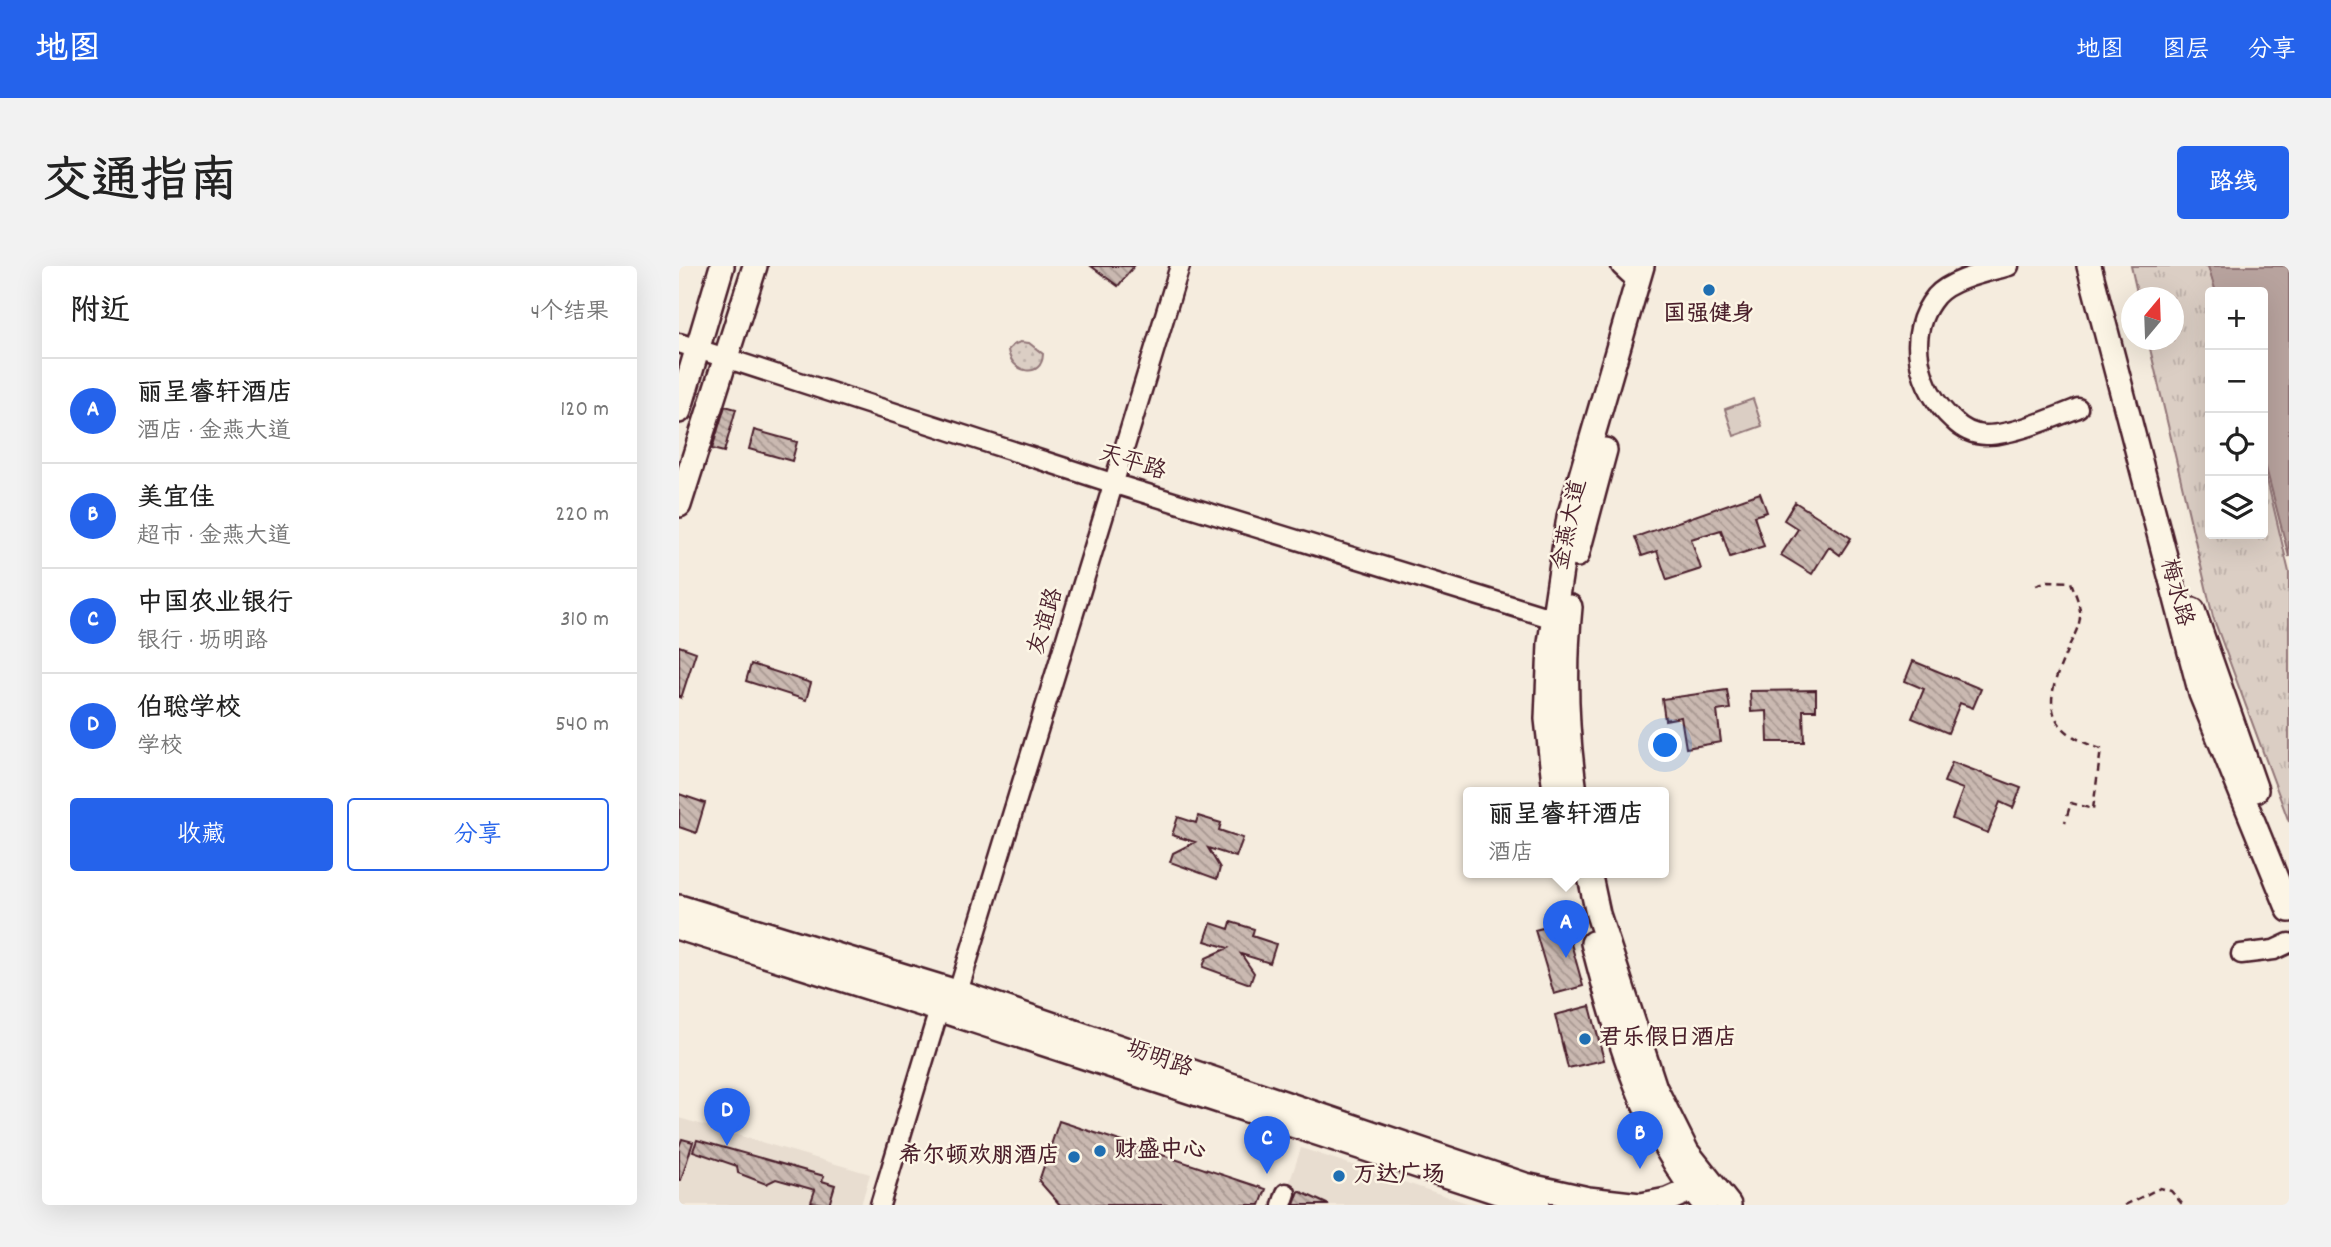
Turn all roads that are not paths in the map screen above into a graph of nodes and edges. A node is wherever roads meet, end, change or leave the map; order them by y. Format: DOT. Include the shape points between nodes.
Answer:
graph roads {
  1 [pos="722,266"];
  2 [pos="755,266"];
  3 [pos="1180,266"];
  4 [pos="1658,266"];
  5 [pos="2010,266"];
  6 [pos="2089,266"];
  7 [pos="2101,266"];
  8 [pos="1633,271"];
  9 [pos="688,346"];
  10 [pos="727,359"];
  11 [pos="2078,408"];
  12 [pos="679,411"];
  13 [pos="1115,484"];
  14 [pos="679,505"];
  15 [pos="1553,619"];
  16 [pos="1554,787"];
  17 [pos="1574,787"];
  18 [pos="1577,878"];
  19 [pos="1590,878"];
  20 [pos="2289,881"];
  21 [pos="679,907"];
  22 [pos="2289,910"];
  23 [pos="679,928"];
  24 [pos="2289,943"];
  25 [pos="2241,954"];
  26 [pos="949,1005"];
  27 [pos="1699,1197"];
  28 [pos="880,1205"];
  29 [pos="892,1205"];
  30 [pos="1537,1205"];
  31 [pos="1641,1205"];
  32 [pos="1729,1205"];
  1 -- 9 [label="main road"];
  2 -- 10 [label="main road"];
  3 -- 13 [label="street, 友谊路"];
  4 -- 17 [label="main road, 金燕大道" via="1579,545 1566,651"];
  5 -- 11 [label="street" via="1963,280 1938,294 1924,315 1918,343 1919,366 1927,388 1965,431 1985,435 2032,426"];
  6 -- 22 [label="main road, 梅水路" via="2201,694"];
  7 -- 20 [label="main road, 梅水路" via="2163,523"];
  8 -- 15 [label="main road, 金燕大道" via="1569,517"];
  9 -- 10 [label="street, 天平路"];
  9 -- 12 [label="main road"];
  10 -- 13 [label="street, 天平路"];
  10 -- 14 [label="main road"];
  13 -- 15 [label="street, 天平路"];
  13 -- 26 [label="street, 友谊路"];
  15 -- 16 [label="main road, 金燕大道" via="1547,719"];
  18 -- 27 [label="main road" via="1616,1031 1639,1094"];
  19 -- 32 [label="main road" via="1655,1088 1687,1152"];
  21 -- 26 [label="main road, 坜明路"];
  23 -- 26 [label="main road, 坜明路"];
  24 -- 25 [label="street"];
  26 -- 28 [label="street, 友谊路"];
  26 -- 29 [label="street, 友谊路"];
  26 -- 30 [label="main road, 坜明路"];
  26 -- 31 [label="main road, 坜明路" via="1525,1185"];
  27 -- 31 [label="main road, 坜明路"];
}
